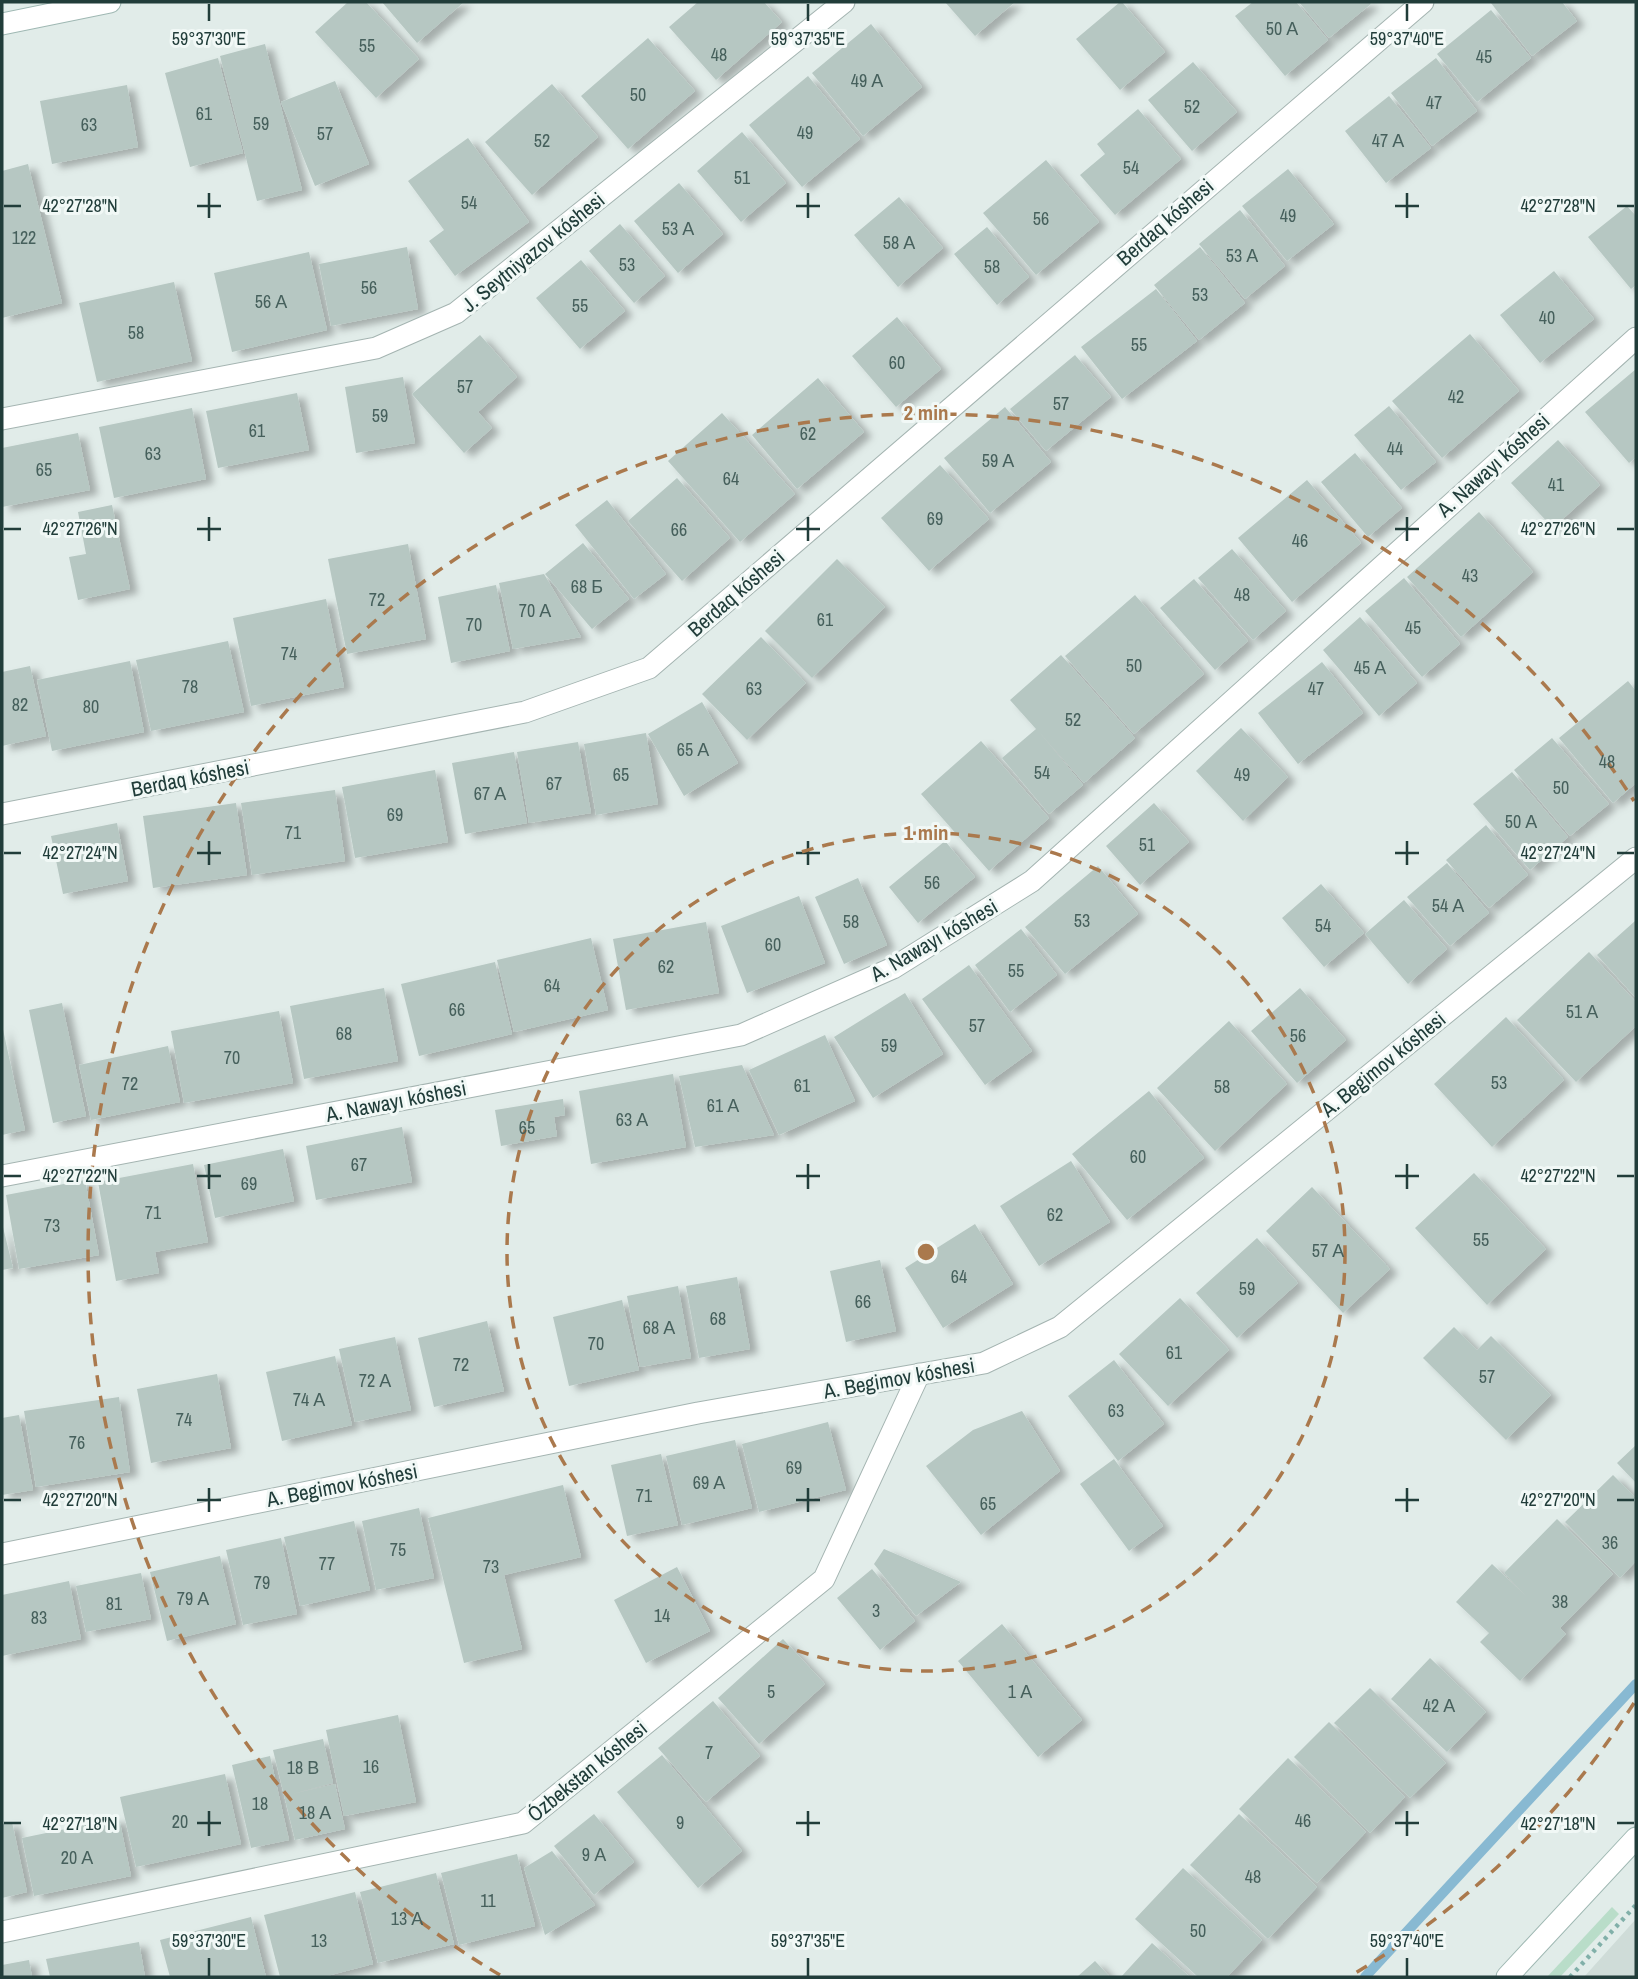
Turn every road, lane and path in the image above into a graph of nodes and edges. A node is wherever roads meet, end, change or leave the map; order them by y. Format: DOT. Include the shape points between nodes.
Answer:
graph roads {
  1 [pos="110,2"];
  2 [pos="844,2"];
  3 [pos="1423,2"];
  4 [pos="2,24"];
  5 [pos="1636,338"];
  6 [pos="2,419"];
  7 [pos="2,814"];
  8 [pos="1636,858"];
  9 [pos="2,1176"];
  10 [pos="919,1374"];
  11 [pos="2,1554"];
  12 [pos="1636,1838"];
  13 [pos="1636,1905"];
  14 [pos="2,1932"];
  15 [pos="1507,1977"];
  16 [pos="1570,1977"];
  1 -- 4 [label="street"];
  2 -- 6 [label="street, J. Seytniyazov kóshesi" via="456,313 376,348"];
  3 -- 7 [label="street, Berdaq kóshesi" via="649,668 525,712"];
  5 -- 9 [label="street, A. Nawayı kóshesi" via="1032,881 893,968 741,1035"];
  8 -- 10 [label="street, A. Begimov kóshesi" via="1060,1327 984,1363"];
  10 -- 11 [label="street, A. Begimov kóshesi" via="698,1413"];
  10 -- 14 [label="street, Ózbekstan kóshesi" via="824,1579 523,1823"];
  12 -- 15 [label="street"];
  13 -- 16 [label="path"];
}
